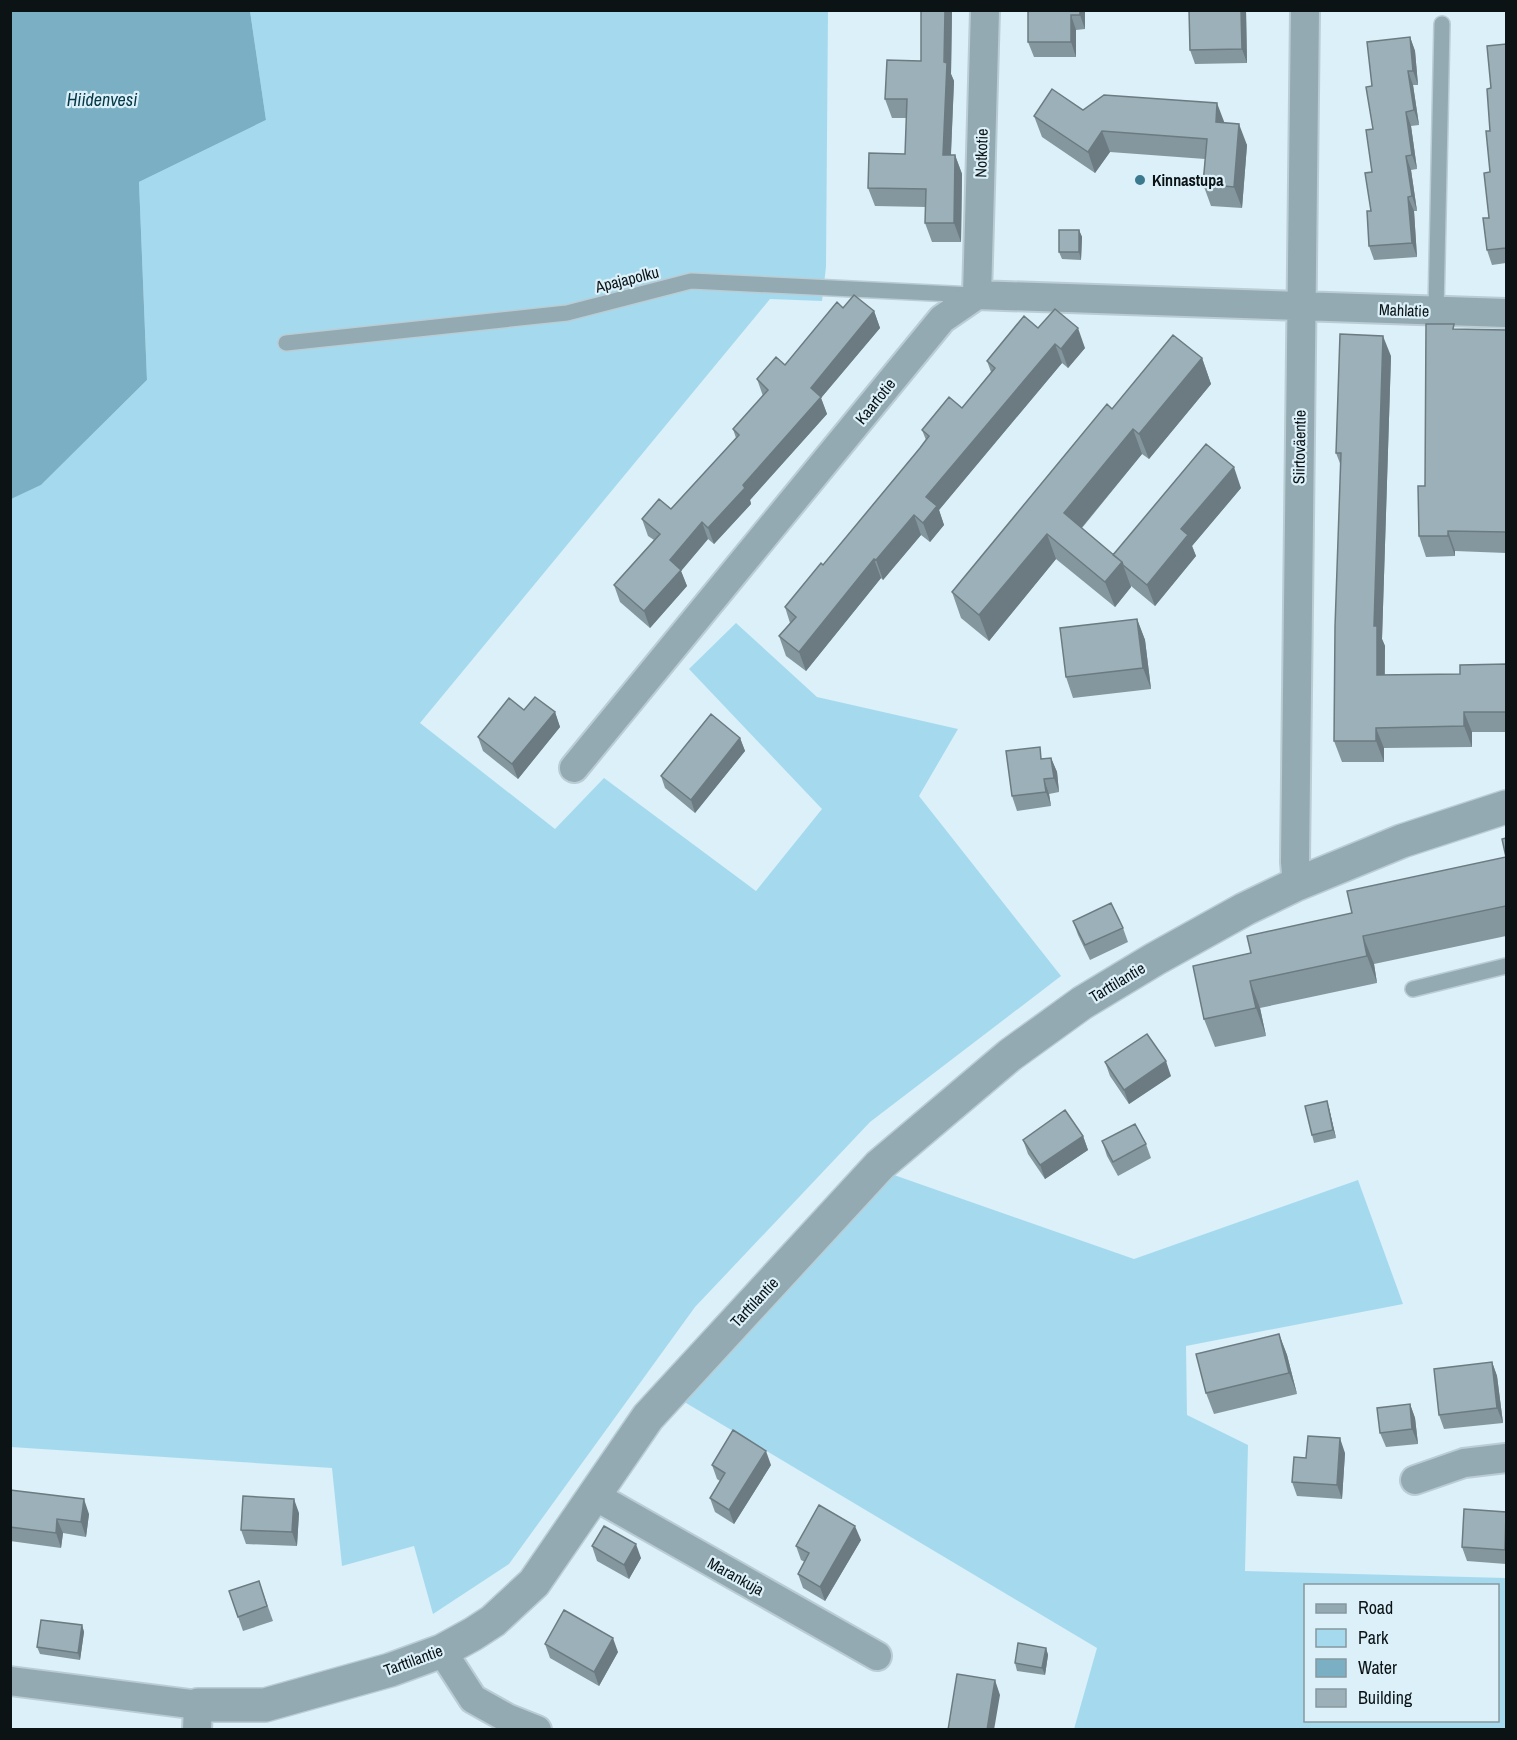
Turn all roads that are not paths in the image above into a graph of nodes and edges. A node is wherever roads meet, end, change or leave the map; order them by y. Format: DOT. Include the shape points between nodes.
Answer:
graph roads {
  1 [pos="985,10"];
  2 [pos="1305,10"];
  3 [pos="1442,24"];
  4 [pos="977,295"];
  5 [pos="1302,307"];
  6 [pos="1436,311"];
  7 [pos="1506,313"];
  8 [pos="286,343"];
  9 [pos="574,768"];
  10 [pos="1506,807"];
  11 [pos="1297,884"];
  12 [pos="1506,966"];
  13 [pos="1413,989"];
  14 [pos="1506,1458"];
  15 [pos="1415,1480"];
  16 [pos="595,1496"];
  17 [pos="442,1651"];
  18 [pos="877,1656"];
  19 [pos="10,1681"];
  20 [pos="198,1718"];
  21 [pos="537,1730"];
  1 -- 4 [label="street, Notkotie"];
  2 -- 5 [label="street, Siirtoväentie"];
  3 -- 6 [label="lane"];
  4 -- 5 [label="street"];
  4 -- 8 [label="lane, Apajapolku" via="691,281 567,312"];
  4 -- 9 [label="street, Kaartotie" via="942,319"];
  5 -- 6 [label="street, Mahlatie"];
  5 -- 11 [label="street, Siirtoväentie"];
  6 -- 7 [label="street, Mahlatie"];
  10 -- 11 [label="street, Tarttilantie" via="1402,841"];
  11 -- 16 [label="street, Tarttilantie" via="1245,909 1082,1003 1010,1055 896,1151 648,1417"];
  12 -- 13 [label="lane"];
  14 -- 15 [label="street" via="1464,1463"];
  16 -- 17 [label="street, Tarttilantie" via="534,1583 493,1621"];
  16 -- 18 [label="street, Marankuja"];
  17 -- 20 [label="street, Tarttilantie" via="265,1705"];
  17 -- 21 [label="street" via="473,1699"];
  19 -- 20 [label="street, Tarttilantie"];
}
